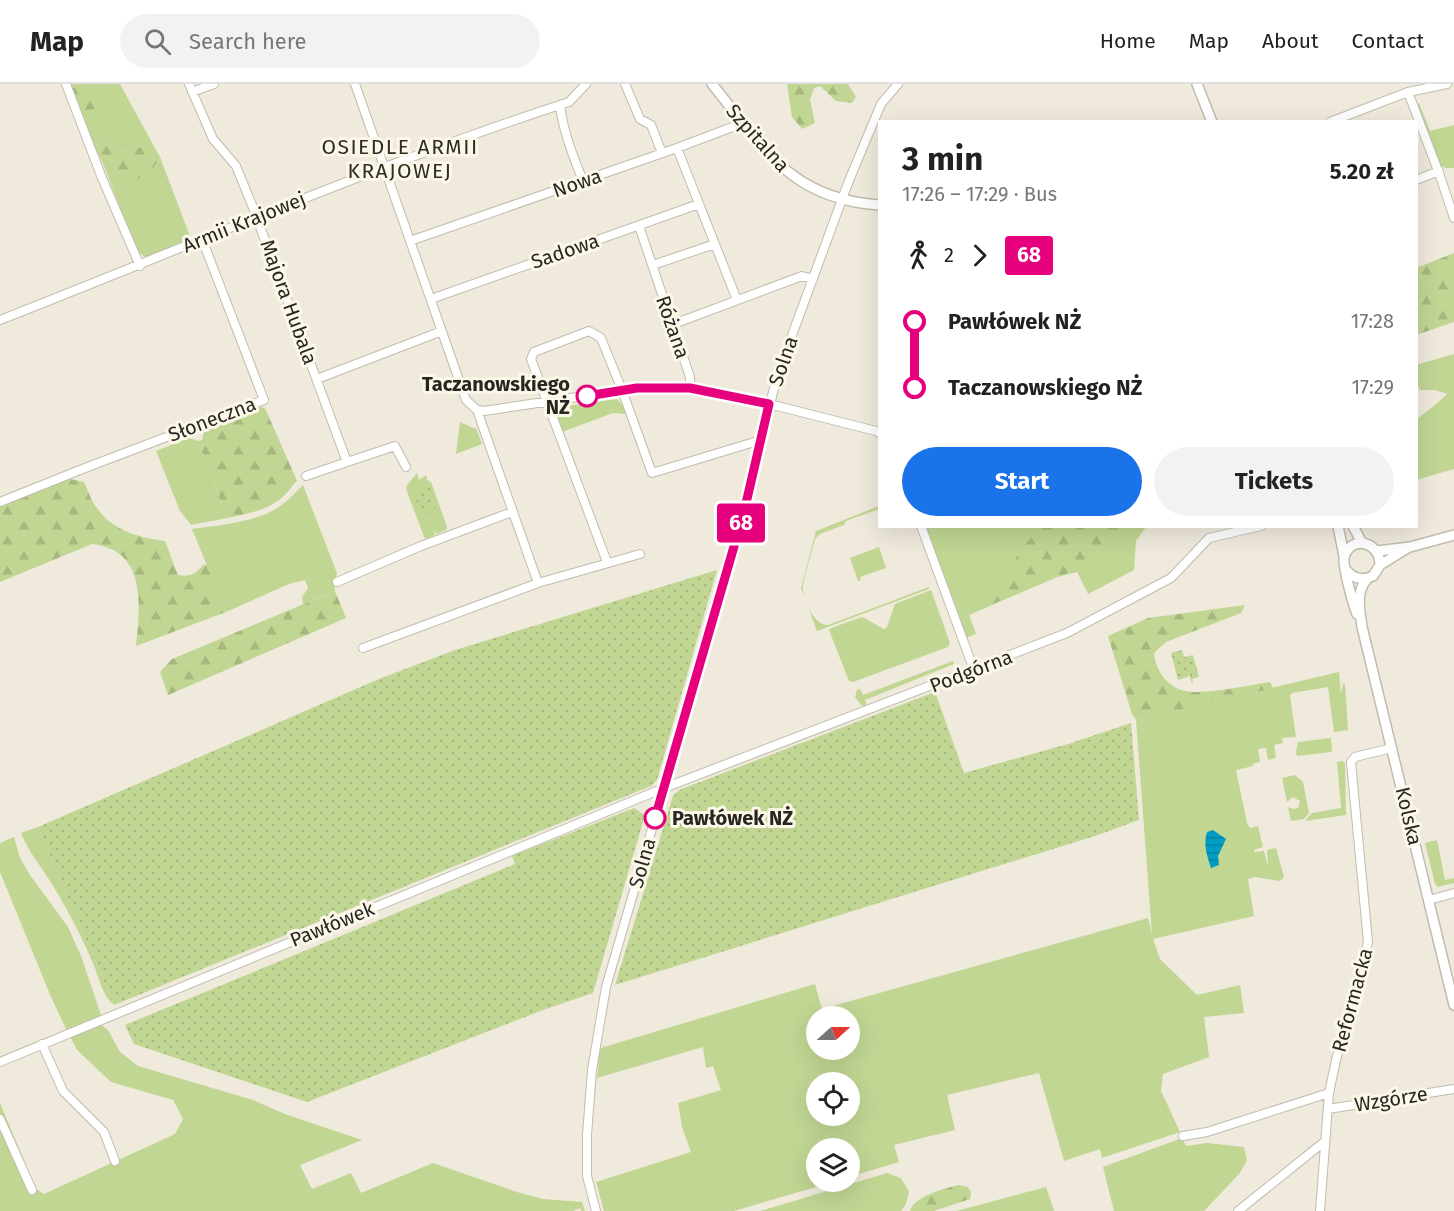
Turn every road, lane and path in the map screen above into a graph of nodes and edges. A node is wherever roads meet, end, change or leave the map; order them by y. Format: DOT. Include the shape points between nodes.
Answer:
graph roads {
  1 [pos="66,84"];
  2 [pos="214,84"];
  3 [pos="355,84"];
  4 [pos="586,84"];
  5 [pos="625,84"];
  6 [pos="712,84"];
  7 [pos="898,84"];
  8 [pos="1197,84"];
  9 [pos="1447,84"];
  10 [pos="190,88"];
  11 [pos="1408,92"];
  12 [pos="560,105"];
  13 [pos="1211,120"];
  14 [pos="1335,120"];
  15 [pos="743,123"];
  16 [pos="677,148"];
  17 [pos="662,153"];
  18 [pos="384,167"];
  19 [pos="1439,171"];
  20 [pos="1418,179"];
  21 [pos="583,181"];
  22 [pos="842,199"];
  23 [pos="699,204"];
  24 [pos="878,205"];
  25 [pos="257,216"];
  26 [pos="1454,218"];
  27 [pos="639,226"];
  28 [pos="202,239"];
  29 [pos="410,241"];
  30 [pos="715,244"];
  31 [pos="653,265"];
  32 [pos="140,266"];
  33 [pos="813,279"];
  34 [pos="431,299"];
  35 [pos="737,300"];
  36 [pos="0,320"];
  37 [pos="671,325"];
  38 [pos="442,331"];
  39 [pos="317,379"];
  40 [pos="690,388"];
  41 [pos="622,390"];
  42 [pos="548,402"];
  43 [pos="769,404"];
  44 [pos="477,410"];
  45 [pos="878,432"];
  46 [pos="761,440"];
  47 [pos="347,462"];
  48 [pos="406,467"];
  49 [pos="306,476"];
  50 [pos="0,502"];
  51 [pos="512,512"];
  52 [pos="922,528"];
  53 [pos="1252,528"];
  54 [pos="1338,528"];
  55 [pos="1354,528"];
  56 [pos="1454,535"];
  57 [pos="1362,543"];
  58 [pos="1410,546"];
  59 [pos="1377,551"];
  60 [pos="640,554"];
  61 [pos="607,562"];
  62 [pos="1380,565"];
  63 [pos="1345,566"];
  64 [pos="1367,579"];
  65 [pos="337,582"];
  66 [pos="538,583"];
  67 [pos="1362,627"];
  68 [pos="363,648"];
  69 [pos="974,670"];
  70 [pos="1392,748"];
  71 [pos="664,788"];
  72 [pos="1454,893"];
  73 [pos="1429,900"];
  74 [pos="1454,1005"];
  75 [pos="42,1044"];
  76 [pos="0,1062"];
  77 [pos="1454,1089"];
  78 [pos="1329,1093"];
  79 [pos="1328,1109"];
  80 [pos="0,1119"];
  81 [pos="1183,1136"];
  82 [pos="1324,1142"];
  83 [pos="115,1161"];
  84 [pos="32,1190"];
  85 [pos="596,1211"];
  86 [pos="1238,1211"];
  87 [pos="1320,1211"];
  1 -- 32 [label="street"];
  2 -- 10 [label="street"];
  3 -- 18 [label="street"];
  4 -- 12 [label="street, Armii Krajowej"];
  5 -- 17 [label="street" via="640,119 651,125"];
  6 -- 15 [label="street, Szpitalna"];
  7 -- 22 [label="street, Solna" via="881,104"];
  8 -- 13 [label="street"];
  9 -- 11 [label="street"];
  10 -- 25 [label="street, Majora Hubala" via="213,139 236,166"];
  11 -- 14 [label="street"];
  11 -- 19 [label="street"];
  12 -- 18 [label="street, Armii Krajowej"];
  12 -- 21 [label="street"];
  15 -- 16 [label="street, Nowa"];
  15 -- 22 [label="street, Szpitalna" via="790,174 815,190"];
  16 -- 17 [label="street, Nowa"];
  16 -- 23 [label="street"];
  17 -- 21 [label="street, Nowa"];
  18 -- 25 [label="street, Armii Krajowej"];
  18 -- 29 [label="street"];
  19 -- 20 [label="street"];
  19 -- 26 [label="street"];
  21 -- 29 [label="street, Nowa"];
  22 -- 24 [label="street, Szpitalna"];
  22 -- 33 [label="street, Solna"];
  23 -- 27 [label="street, Sadowa"];
  23 -- 30 [label="street"];
  25 -- 28 [label="street, Armii Krajowej"];
  25 -- 39 [label="street, Majora Hubala"];
  27 -- 31 [label="street, Różana"];
  27 -- 34 [label="street, Sadowa"];
  28 -- 32 [label="street, Armii Krajowej"];
  28 -- 50 [label="street, Słoneczna" via="264,400"];
  29 -- 34 [label="street"];
  30 -- 31 [label="street"];
  30 -- 35 [label="street"];
  31 -- 37 [label="street, Różana"];
  32 -- 36 [label="street, Armii Krajowej"];
  33 -- 35 [label="street" via="802,276"];
  33 -- 43 [label="street, Solna"];
  34 -- 38 [label="street"];
  35 -- 37 [label="street"];
  37 -- 40 [label="street, Różana" via="690,376"];
  38 -- 39 [label="street"];
  38 -- 44 [label="street" via="466,400"];
  39 -- 47 [label="street, Majora Hubala"];
  40 -- 41 [label="street"];
  40 -- 43 [label="street"];
  41 -- 42 [label="street"];
  41 -- 42 [label="street" via="601,338 590,331 534,352 531,359"];
  41 -- 46 [label="street" via="652,473"];
  42 -- 44 [label="street"];
  42 -- 61 [label="street"];
  43 -- 45 [label="street"];
  43 -- 46 [label="street, Solna"];
  44 -- 51 [label="street"];
  46 -- 71 [label="street, Solna"];
  47 -- 48 [label="street" via="395,446"];
  47 -- 49 [label="street"];
  51 -- 65 [label="street"];
  51 -- 66 [label="street"];
  52 -- 69 [label="street"];
  53 -- 69 [label="street, Podgórna" via="1209,538 1171,578 1066,633"];
  54 -- 63 [label="street, Kolska"];
  55 -- 57 [label="street"];
  56 -- 58 [label="street"];
  57 -- 59 [label="street"];
  57 -- 63 [label="street" via="1349,549"];
  58 -- 59 [label="street"];
  58 -- 62 [label="street"];
  59 -- 62 [label="street"];
  60 -- 61 [label="street"];
  61 -- 66 [label="street"];
  62 -- 64 [label="street"];
  63 -- 64 [label="street" via="1352,576"];
  63 -- 67 [label="street, Kolska"];
  64 -- 67 [label="street, Kolska" via="1359,596"];
  66 -- 68 [label="street"];
  67 -- 70 [label="street, Kolska"];
  69 -- 71 [label="street, Podgórna"];
  70 -- 73 [label="street, Kolska"];
  70 -- 78 [label="street, Reformacka" via="1351,760 1368,942"];
  71 -- 75 [label="street, Pawłówek"];
  71 -- 85 [label="street, Solna" via="606,987 596,1041 587,1148 587,1176"];
  72 -- 73 [label="street"];
  73 -- 74 [label="street, Kolska"];
  75 -- 76 [label="street, Pawłówek"];
  75 -- 83 [label="street" via="63,1091 104,1132"];
  77 -- 79 [label="street, Wzgórze"];
  78 -- 79 [label="street, Reformacka"];
  78 -- 81 [label="street" via="1208,1132"];
  79 -- 82 [label="street, Reformacka"];
  80 -- 84 [label="street"];
  82 -- 86 [label="street"];
  82 -- 87 [label="street, Reformacka"];
}
